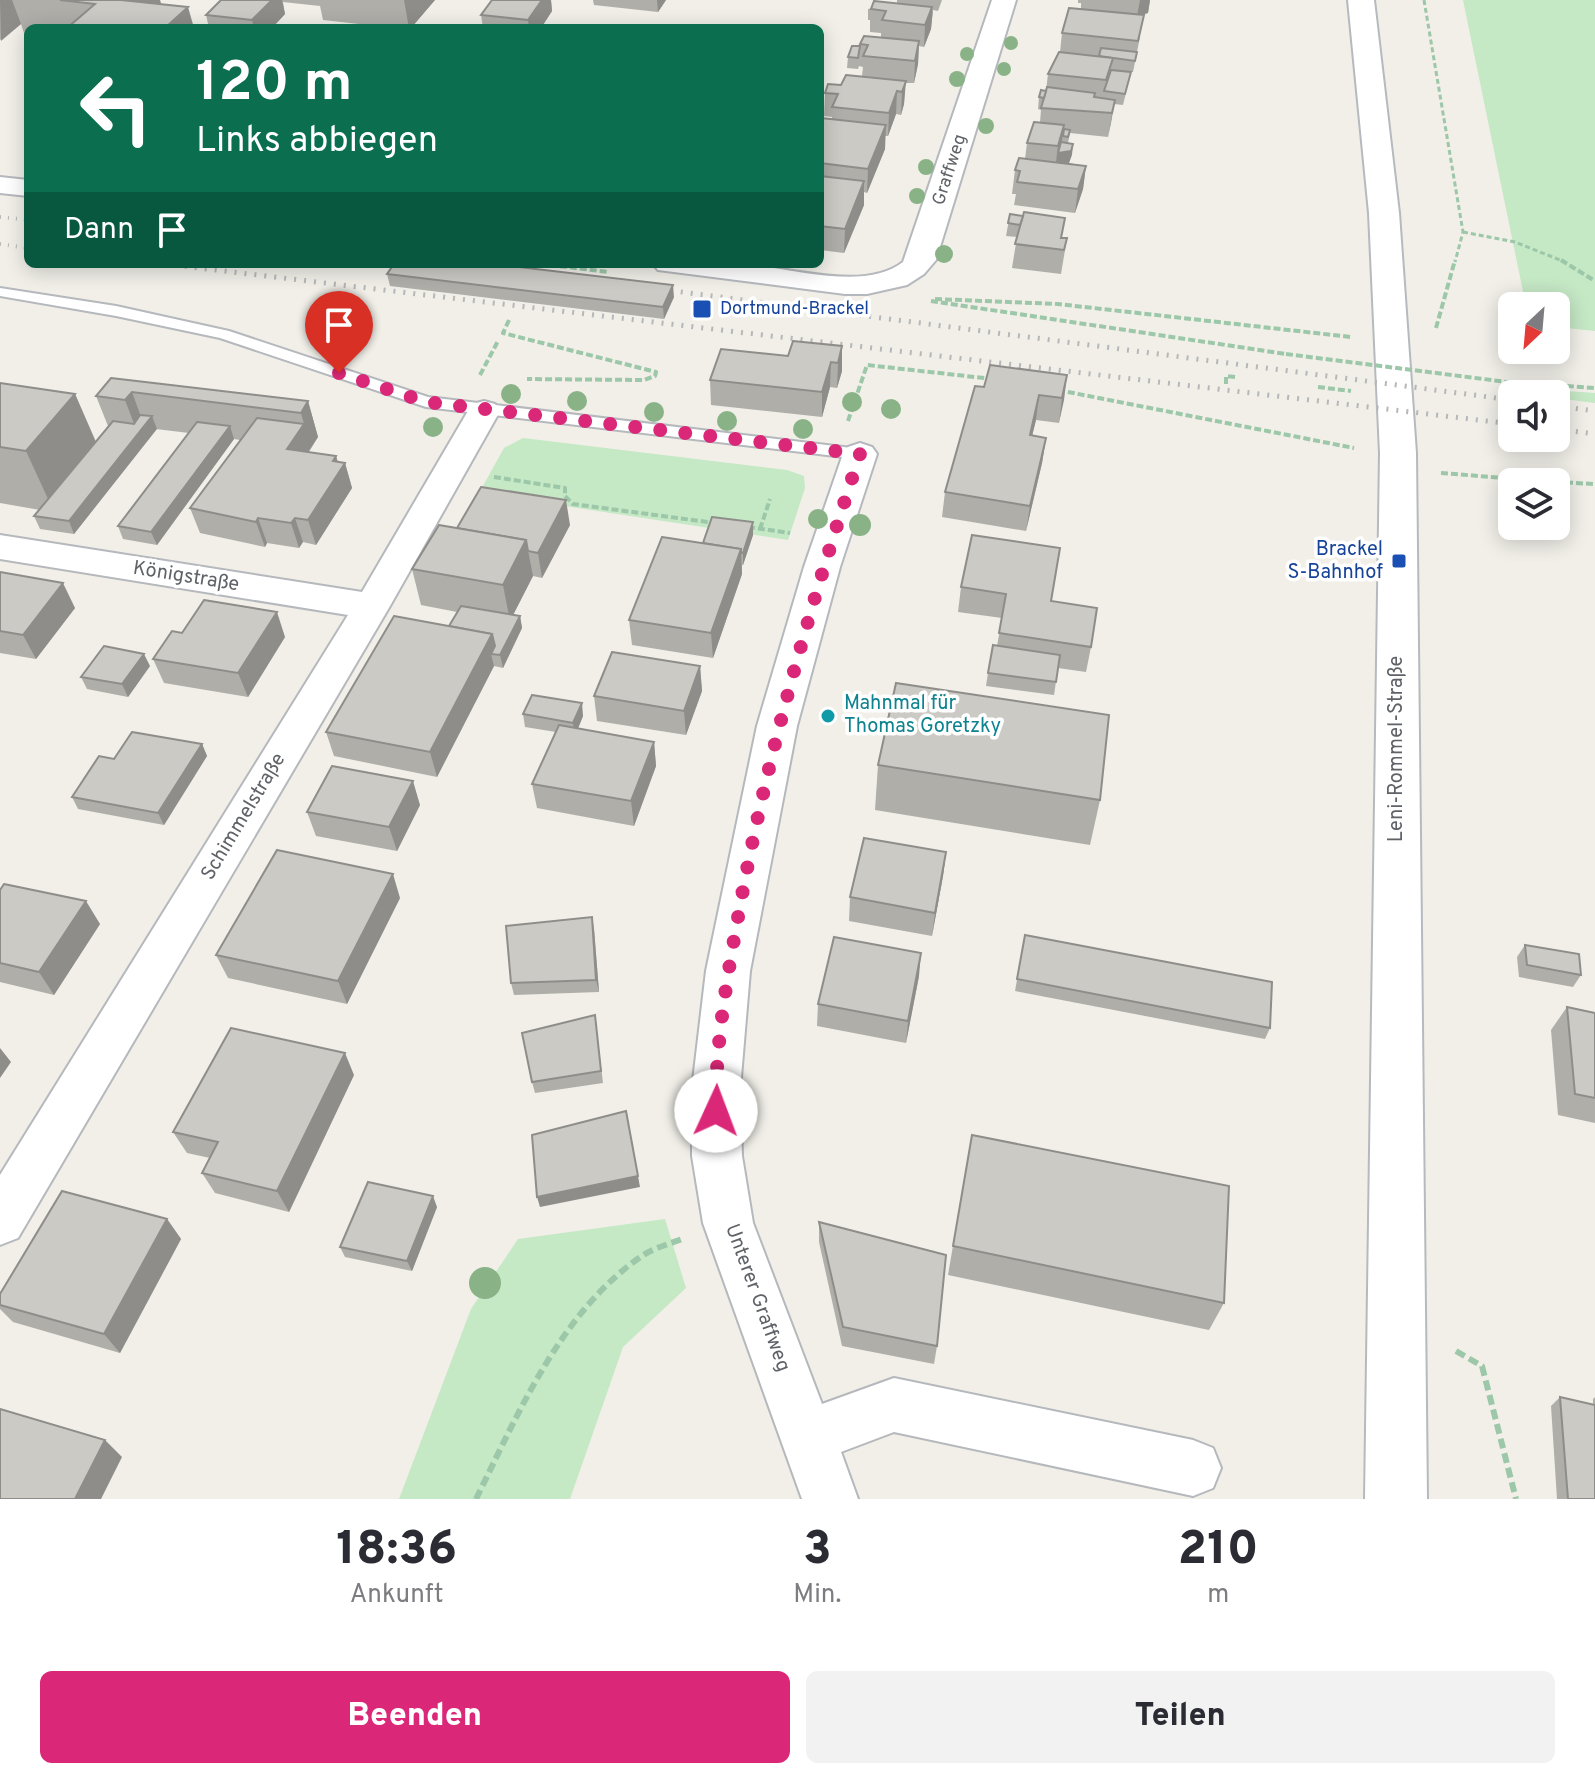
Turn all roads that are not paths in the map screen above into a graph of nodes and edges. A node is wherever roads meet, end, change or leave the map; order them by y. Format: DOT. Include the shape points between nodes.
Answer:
graph roads {
  1 [pos="1004,0"];
  2 [pos="1361,0"];
  3 [pos="0,185"];
  4 [pos="24,188"];
  5 [pos="702,268"];
  6 [pos="0,292"];
  7 [pos="485,389"];
  8 [pos="848,453"];
  9 [pos="0,547"];
  10 [pos="372,606"];
  11 [pos="0,1221"];
  12 [pos="808,1437"];
  13 [pos="1193,1468"];
  14 [pos="830,1499"];
  15 [pos="1396,1499"];
  1 -- 5 [label="street, Graffweg" via="921,260 913,271 898,280 845,285"];
  2 -- 15 [label="main road, Leni-Rommel-Straße" via="1384,213 1398,453"];
  3 -- 4 [label="street"];
  6 -- 7 [label="lane" via="224,334 426,402"];
  7 -- 8 [label="lane"];
  7 -- 10 [label="street, Schimmelstraße"];
  8 -- 12 [label="street, Unterer Graffweg" via="777,726 731,956 716,1089 717,1156 728,1223"];
  9 -- 10 [label="street, Königstraße"];
  10 -- 11 [label="street, Schimmelstraße"];
  12 -- 13 [label="street" via="894,1405"];
  12 -- 14 [label="street, Unterer Graffweg"];
}
